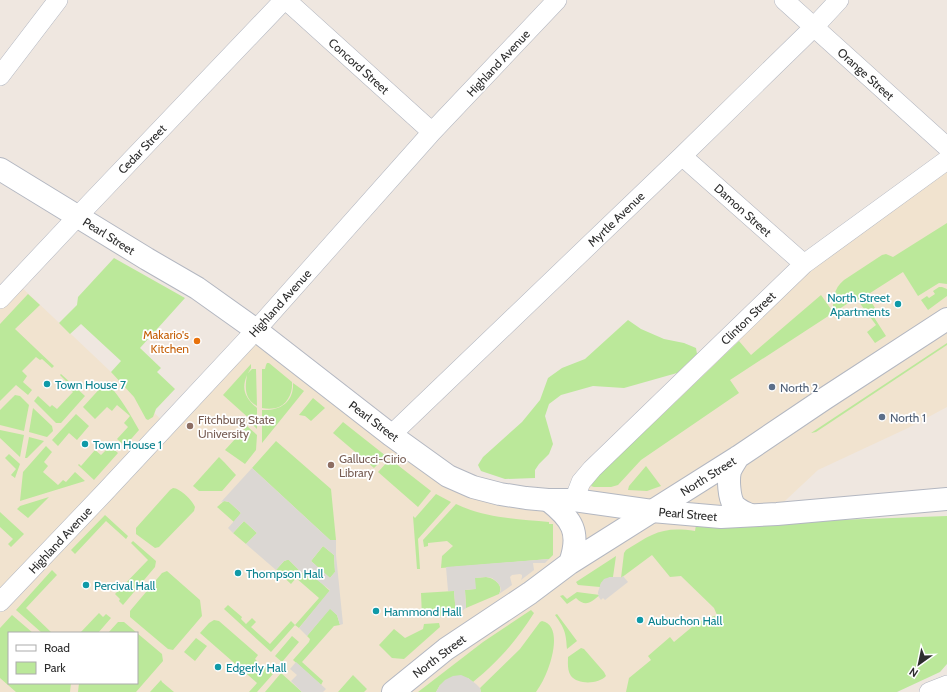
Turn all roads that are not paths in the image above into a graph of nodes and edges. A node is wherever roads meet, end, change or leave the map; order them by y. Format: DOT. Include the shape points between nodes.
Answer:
graph roads {
  1 [pos="58,0"];
  2 [pos="285,0"];
  3 [pos="557,0"];
  4 [pos="784,0"];
  5 [pos="839,0"];
  6 [pos="814,27"];
  7 [pos="0,76"];
  8 [pos="432,132"];
  9 [pos="947,147"];
  10 [pos="682,156"];
  11 [pos="947,160"];
  12 [pos="0,169"];
  13 [pos="78,216"];
  14 [pos="804,264"];
  15 [pos="0,299"];
  16 [pos="947,319"];
  17 [pos="256,330"];
  18 [pos="391,434"];
  19 [pos="738,458"];
  20 [pos="947,499"];
  21 [pos="548,500"];
  22 [pos="574,500"];
  23 [pos="652,511"];
  24 [pos="750,515"];
  25 [pos="570,563"];
  26 [pos="0,602"];
  27 [pos="947,685"];
  28 [pos="393,692"];
  29 [pos="929,692"];
  1 -- 7 [label="street"];
  2 -- 8 [label="street, Concord Street"];
  2 -- 13 [label="street, Cedar Street"];
  3 -- 8 [label="street, Highland Avenue"];
  4 -- 6 [label="street, Orange Street"];
  5 -- 6 [label="street, Myrtle Avenue"];
  6 -- 9 [label="street, Orange Street"];
  6 -- 10 [label="street, Myrtle Avenue"];
  8 -- 17 [label="street, Highland Avenue"];
  10 -- 14 [label="street, Damon Street"];
  10 -- 18 [label="street, Myrtle Avenue"];
  11 -- 14 [label="street, Clinton Street"];
  12 -- 13 [label="main road, Pearl Street"];
  13 -- 15 [label="street, Cedar Street"];
  13 -- 17 [label="main road, Pearl Street" via="197,288"];
  14 -- 22 [label="street, Clinton Street" via="592,469 581,482"];
  16 -- 19 [label="main road, North Street"];
  17 -- 18 [label="main road, Pearl Street"];
  17 -- 26 [label="street, Highland Avenue"];
  18 -- 21 [label="main road, Pearl Street" via="448,476 473,487 500,494"];
  19 -- 23 [label="main road, North Street"];
  19 -- 24 [label="main road" via="730,473 731,496 740,510"];
  20 -- 24 [label="main road, Pearl Street"];
  21 -- 22 [label="main road, Pearl Street"];
  21 -- 25 [label="main road" via="561,510 572,524 575,537 574,553"];
  22 -- 23 [label="main road, Pearl Street"];
  23 -- 24 [label="main road, Pearl Street" via="721,516"];
  23 -- 25 [label="main road, North Street"];
  25 -- 28 [label="main road, North Street" via="446,649"];
  27 -- 29 [label="street"];
}
